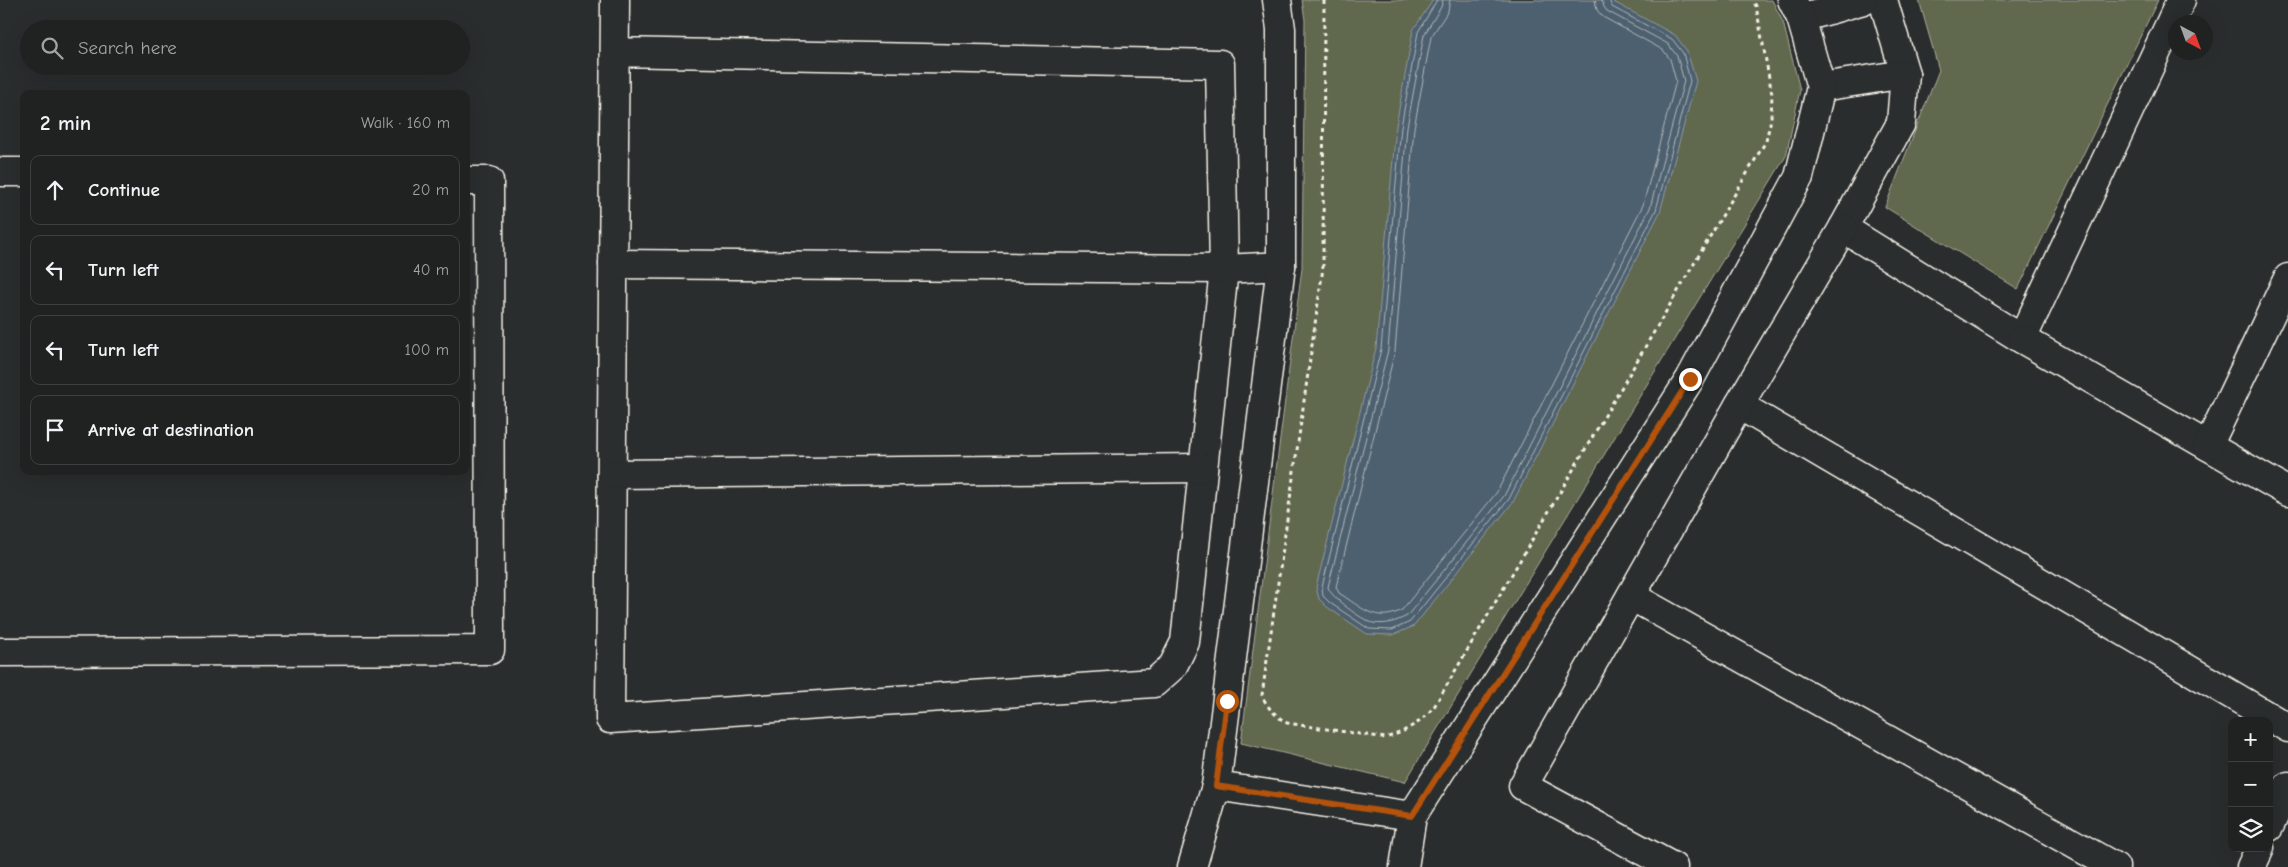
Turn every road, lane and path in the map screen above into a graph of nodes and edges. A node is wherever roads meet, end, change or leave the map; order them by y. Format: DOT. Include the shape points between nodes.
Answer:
graph roads {
  1 [pos="615,0"];
  2 [pos="1277,0"];
  3 [pos="1324,0"];
  4 [pos="1753,0"];
  5 [pos="1863,0"];
  6 [pos="1883,0"];
  7 [pos="2180,0"];
  8 [pos="1797,9"];
  9 [pos="615,52"];
  10 [pos="1905,74"];
  11 [pos="1821,87"];
  12 [pos="0,172"];
  13 [pos="20,172"];
  14 [pos="470,181"];
  15 [pos="1843,228"];
  16 [pos="613,264"];
  17 [pos="1281,266"];
  18 [pos="1224,269"];
  19 [pos="2288,278"];
  20 [pos="2022,338"];
  21 [pos="1739,405"];
  22 [pos="2208,446"];
  23 [pos="1203,468"];
  24 [pos="612,474"];
  25 [pos="2288,492"];
  26 [pos="1631,596"];
  27 [pos="0,652"];
  28 [pos="2288,728"];
  29 [pos="1216,786"];
  30 [pos="2288,786"];
  31 [pos="1412,816"];
  32 [pos="2273,818"];
  33 [pos="2258,852"];
  34 [pos="1192,867"];
  35 [pos="1404,867"];
  36 [pos="1673,867"];
  37 [pos="2115,867"];
  38 [pos="2251,867"];
  1 -- 9 [label="street"];
  2 -- 17 [label="street" via="1281,29"];
  3 -- 4 [label="path" via="1323,268 1262,694 1274,714 1287,722 1386,738 1422,720 1434,707 1766,141 1772,94"];
  5 -- 8 [label="street"];
  6 -- 10 [label="street"];
  7 -- 20 [label="street"];
  8 -- 11 [label="street"];
  9 -- 16 [label="street"];
  9 -- 18 [label="street" via="1220,64"];
  10 -- 11 [label="street"];
  10 -- 15 [label="street" via="1901,123"];
  11 -- 31 [label="street" via="1799,177 1690,379"];
  12 -- 13 [label="street"];
  14 -- 27 [label="street" via="489,181 490,650"];
  15 -- 20 [label="street"];
  15 -- 21 [label="street"];
  16 -- 18 [label="street"];
  16 -- 24 [label="street"];
  17 -- 18 [label="street"];
  17 -- 29 [label="street"];
  18 -- 23 [label="street"];
  19 -- 22 [label="street"];
  20 -- 22 [label="street"];
  21 -- 26 [label="street"];
  21 -- 28 [label="street"];
  22 -- 25 [label="street"];
  23 -- 24 [label="street"];
  23 -- 24 [label="street" via="1185,642 1173,666 1154,683 610,719"];
  26 -- 36 [label="street" via="1523,786"];
  26 -- 37 [label="street"];
  29 -- 31 [label="street"];
  29 -- 34 [label="street"];
  30 -- 32 [label="street"];
  31 -- 35 [label="street"];
  33 -- 38 [label="street"];
}
